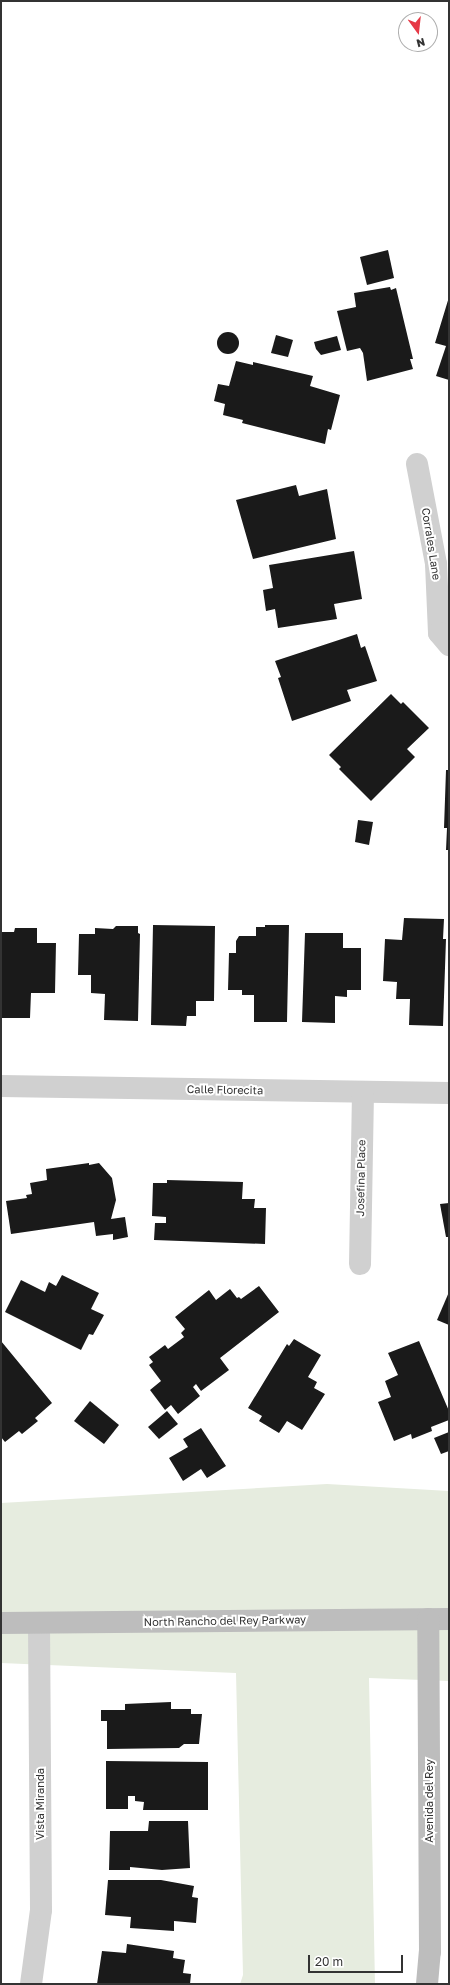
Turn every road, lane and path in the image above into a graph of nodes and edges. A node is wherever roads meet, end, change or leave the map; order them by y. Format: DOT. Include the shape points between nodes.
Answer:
graph roads {
  1 [pos="417,464"];
  2 [pos="449,646"];
  3 [pos="1,1086"];
  4 [pos="363,1092"];
  5 [pos="449,1093"];
  6 [pos="360,1264"];
  7 [pos="438,1619"];
  8 [pos="1,1623"];
  9 [pos="38,1623"];
  10 [pos="31,1984"];
  11 [pos="427,1984"];
  1 -- 2 [label="street, Corrales Lane" via="436,564 439,633"];
  3 -- 4 [label="street, Calle Florecita"];
  4 -- 5 [label="street, Calle Florecita"];
  4 -- 6 [label="street, Josefina Place"];
  7 -- 9 [label="street, North Rancho del Rey Parkway"];
  7 -- 11 [label="street, Avenida del Rey" via="430,1952"];
  8 -- 9 [label="street, North Rancho del Rey Parkway"];
  9 -- 10 [label="street, Vista Miranda" via="42,1910"];
}
